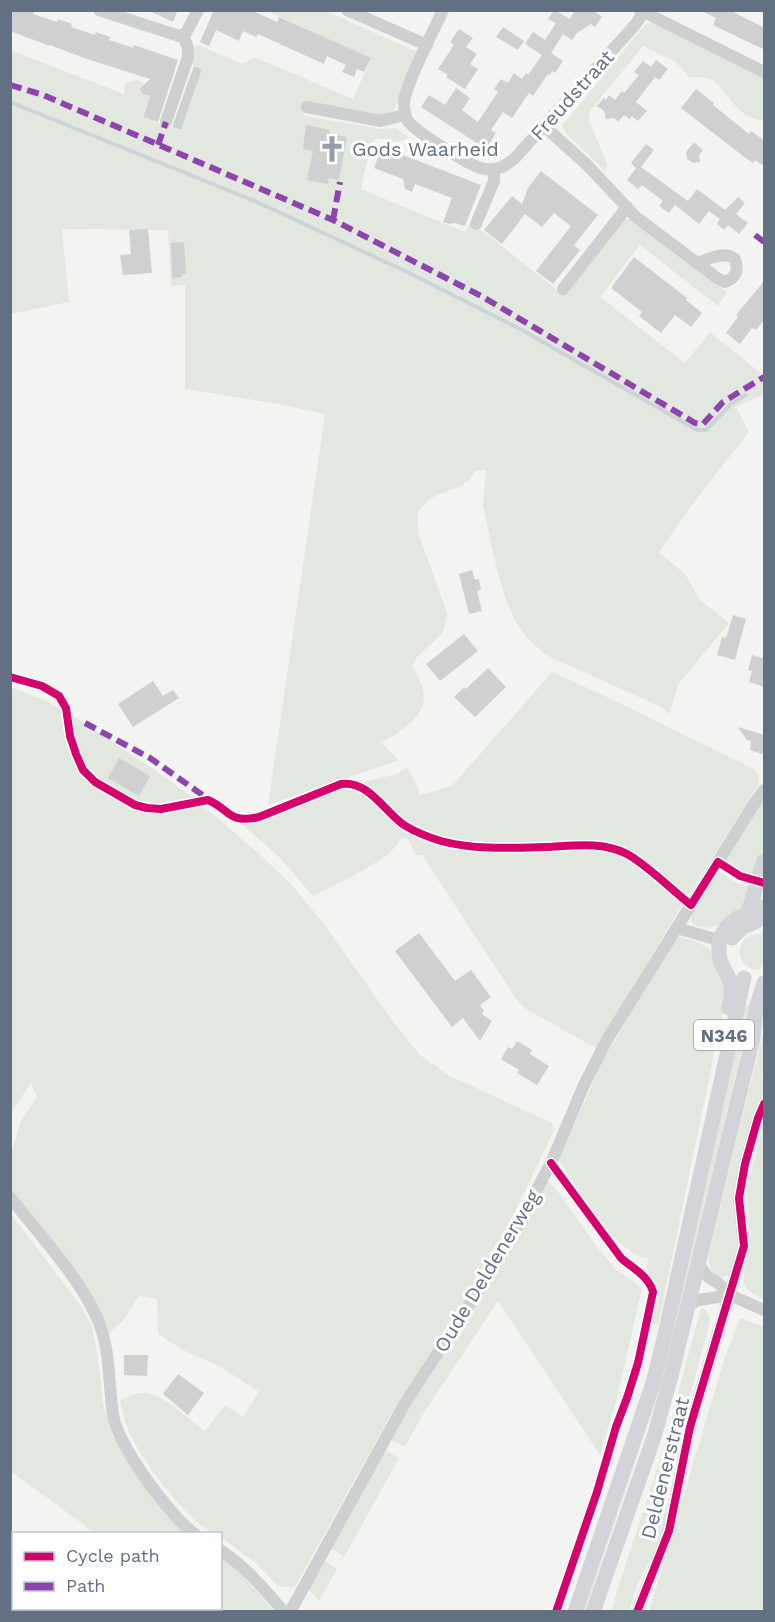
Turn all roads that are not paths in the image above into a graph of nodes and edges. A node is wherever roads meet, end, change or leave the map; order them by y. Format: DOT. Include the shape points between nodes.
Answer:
graph roads {
  1 [pos="99,10"];
  2 [pos="198,10"];
  3 [pos="347,10"];
  4 [pos="443,10"];
  5 [pos="643,11"];
  6 [pos="183,35"];
  7 [pos="427,45"];
  8 [pos="765,72"];
  9 [pos="307,107"];
  10 [pos="405,115"];
  11 [pos="166,122"];
  12 [pos="544,126"];
  13 [pos="494,170"];
  14 [pos="627,207"];
  15 [pos="477,224"];
  16 [pos="696,263"];
  17 [pos="562,289"];
  18 [pos="765,790"];
  19 [pos="765,861"];
  20 [pos="760,911"];
  21 [pos="677,928"];
  22 [pos="725,945"];
  23 [pos="737,980"];
  24 [pos="764,984"];
  25 [pos="765,1007"];
  26 [pos="753,1038"];
  27 [pos="765,1104"];
  28 [pos="10,1197"];
  29 [pos="698,1262"];
  30 [pos="730,1295"];
  31 [pos="688,1305"];
  32 [pos="765,1310"];
  33 [pos="194,1532"];
  34 [pos="222,1551"];
  35 [pos="284,1611"];
  36 [pos="290,1611"];
  37 [pos="575,1611"];
  38 [pos="593,1611"];
  39 [pos="637,1611"];
  1 -- 6 [label="street" via="173,36"];
  2 -- 6 [label="street"];
  3 -- 7 [label="street"];
  4 -- 7 [label="street"];
  5 -- 8 [label="street"];
  5 -- 12 [label="street, Freudstraat" via="635,25"];
  6 -- 11 [label="street" via="188,57"];
  7 -- 10 [label="street" via="405,95"];
  9 -- 10 [label="street" via="380,122"];
  10 -- 13 [label="street" via="412,125 470,165"];
  12 -- 13 [label="street, Freudstraat" via="514,159"];
  12 -- 14 [label="street"];
  13 -- 15 [label="street" via="494,181"];
  14 -- 16 [label="street"];
  14 -- 17 [label="street"];
  18 -- 21 [label="street, Oude Deldenerweg"];
  19 -- 20 [label="main road"];
  20 -- 22 [label="main road" via="755,923 746,925"];
  21 -- 22 [label="street"];
  21 -- 36 [label="street, Oude Deldenerweg" via="595,1062 551,1163 500,1258 405,1403"];
  22 -- 23 [label="main road"];
  23 -- 24 [label="main road, N346"];
  23 -- 37 [label="main road, Deldenerstraat / N346" via="663,1343"];
  24 -- 26 [label="main road, Deldenerstraat / N346" via="756,1008"];
  25 -- 26 [label="main road, Deldenerstraat / N346"];
  26 -- 29 [label="main road, Deldenerstraat / N346"];
  27 -- 30 [label="street, Deldenerstraat" via="745,1164 739,1198 744,1246"];
  28 -- 33 [label="street" via="92,1306 105,1344 117,1431 160,1499"];
  29 -- 30 [label="street" via="708,1277"];
  29 -- 31 [label="main road, Deldenerstraat / N346"];
  30 -- 31 [label="street"];
  30 -- 32 [label="street"];
  30 -- 39 [label="street, Deldenerstraat" via="690,1427 669,1531"];
  31 -- 38 [label="main road, Deldenerstraat / N346" via="654,1437"];
  34 -- 35 [label="street" via="247,1570"];
}
